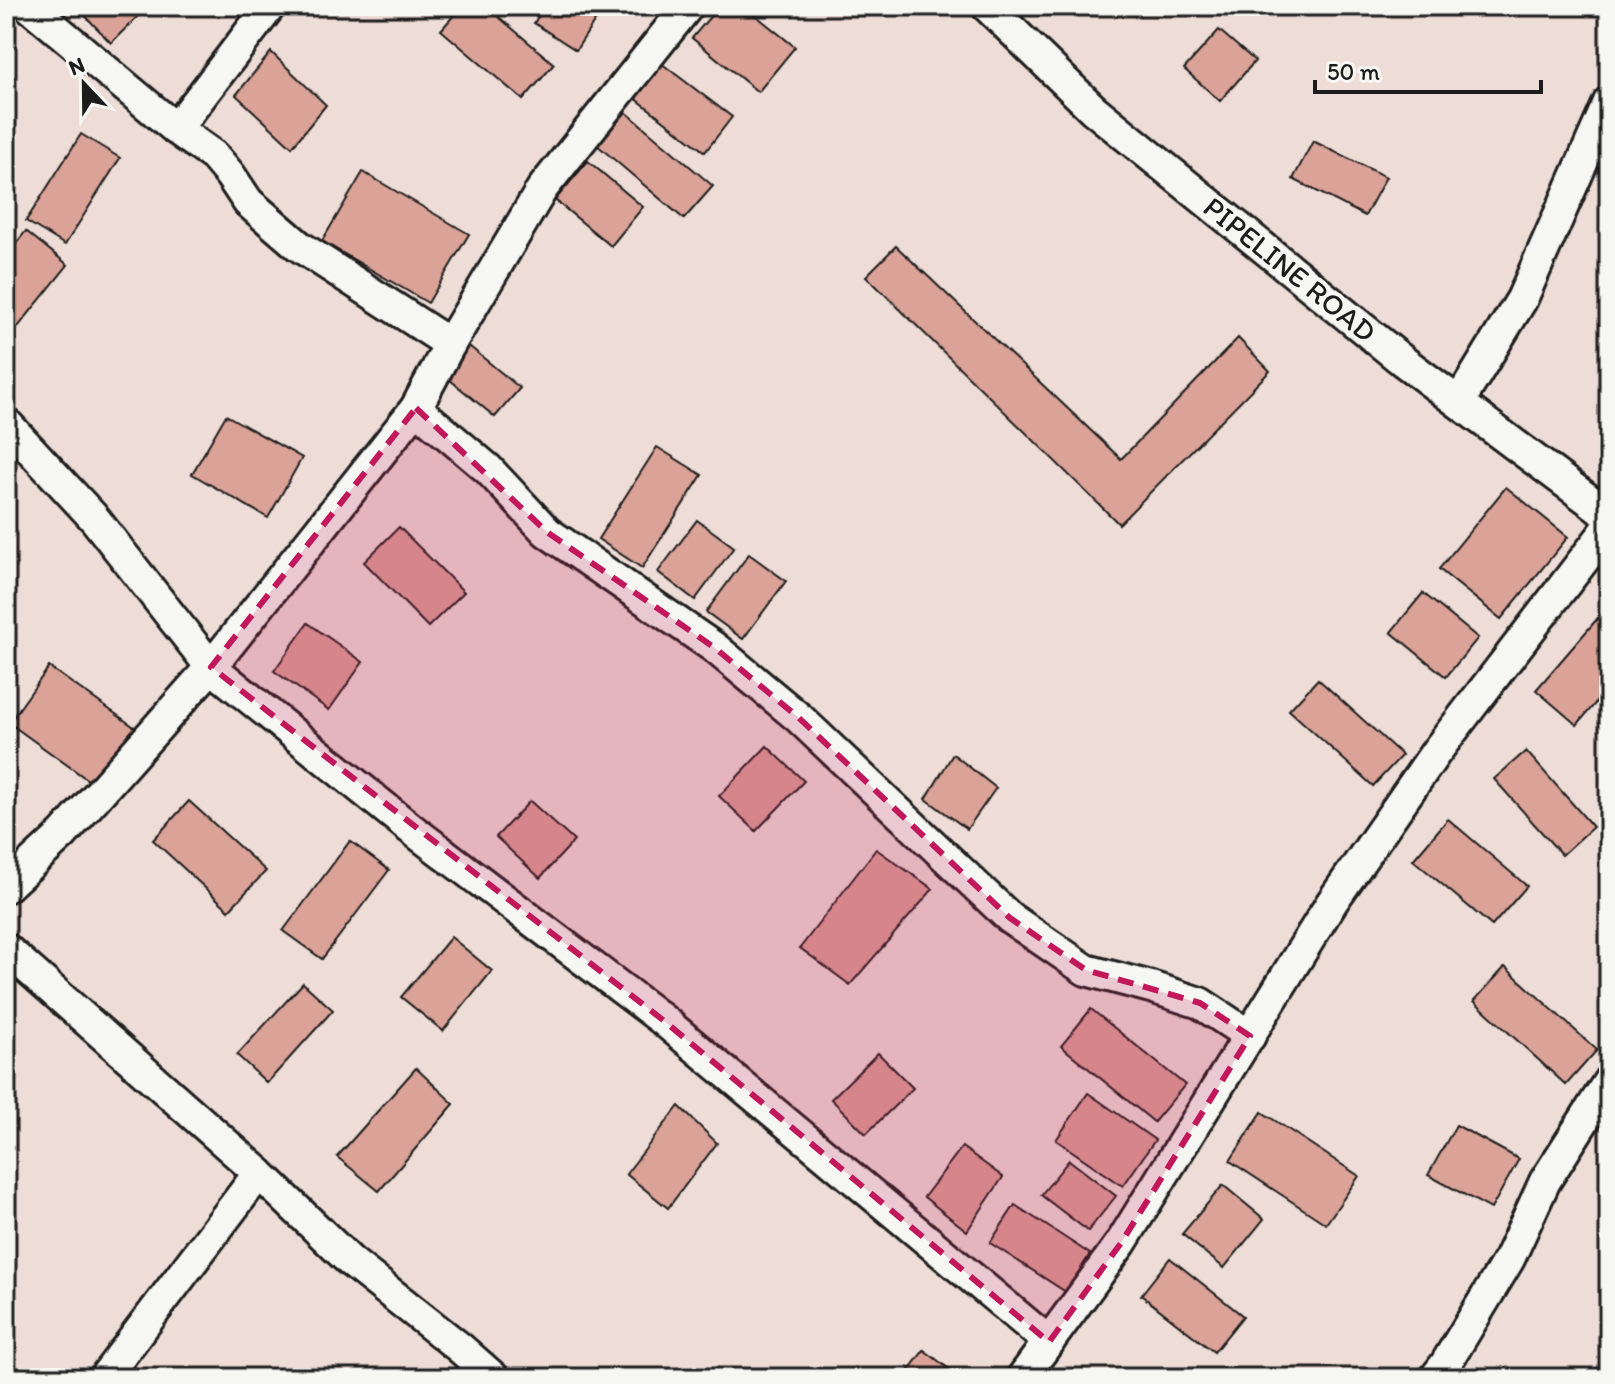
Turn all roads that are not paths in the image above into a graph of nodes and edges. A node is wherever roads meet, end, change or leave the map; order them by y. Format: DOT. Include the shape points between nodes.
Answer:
graph roads {
  1 [pos="29,6"];
  2 [pos="270,6"];
  3 [pos="688,6"];
  4 [pos="987,6"];
  5 [pos="1609,102"];
  6 [pos="176,129"];
  7 [pos="450,344"];
  8 [pos="1459,402"];
  9 [pos="416,408"];
  10 [pos="6,423"];
  11 [pos="1609,515"];
  12 [pos="1609,527"];
  13 [pos="211,667"];
  14 [pos="6,887"];
  15 [pos="6,949"];
  16 [pos="1250,1036"];
  17 [pos="1609,1081"];
  18 [pos="259,1173"];
  19 [pos="1049,1342"];
  20 [pos="104,1378"];
  21 [pos="494,1378"];
  22 [pos="1022,1378"];
  23 [pos="1435,1378"];
  1 -- 6 [label="street"];
  2 -- 6 [label="street"];
  3 -- 7 [label="street" via="542,189"];
  4 -- 8 [label="street, PIPELINE ROAD" via="1093,109"];
  5 -- 8 [label="street" via="1522,299"];
  6 -- 7 [label="street" via="214,156 248,202 299,246"];
  7 -- 9 [label="street"];
  8 -- 11 [label="street, PIPELINE ROAD"];
  9 -- 13 [label="street"];
  9 -- 16 [label="street" via="488,469 547,532 715,648 799,718 1010,918 1086,970 1200,1003"];
  10 -- 13 [label="street" via="94,518"];
  12 -- 16 [label="street" via="1436,752 1332,902"];
  13 -- 14 [label="street" via="63,834"];
  13 -- 19 [label="street" via="410,828 663,1020"];
  15 -- 18 [label="street"];
  16 -- 19 [label="street" via="1121,1243"];
  17 -- 23 [label="street" via="1545,1181 1509,1259"];
  18 -- 20 [label="street"];
  18 -- 21 [label="street" via="350,1261"];
  19 -- 22 [label="street"];
}
